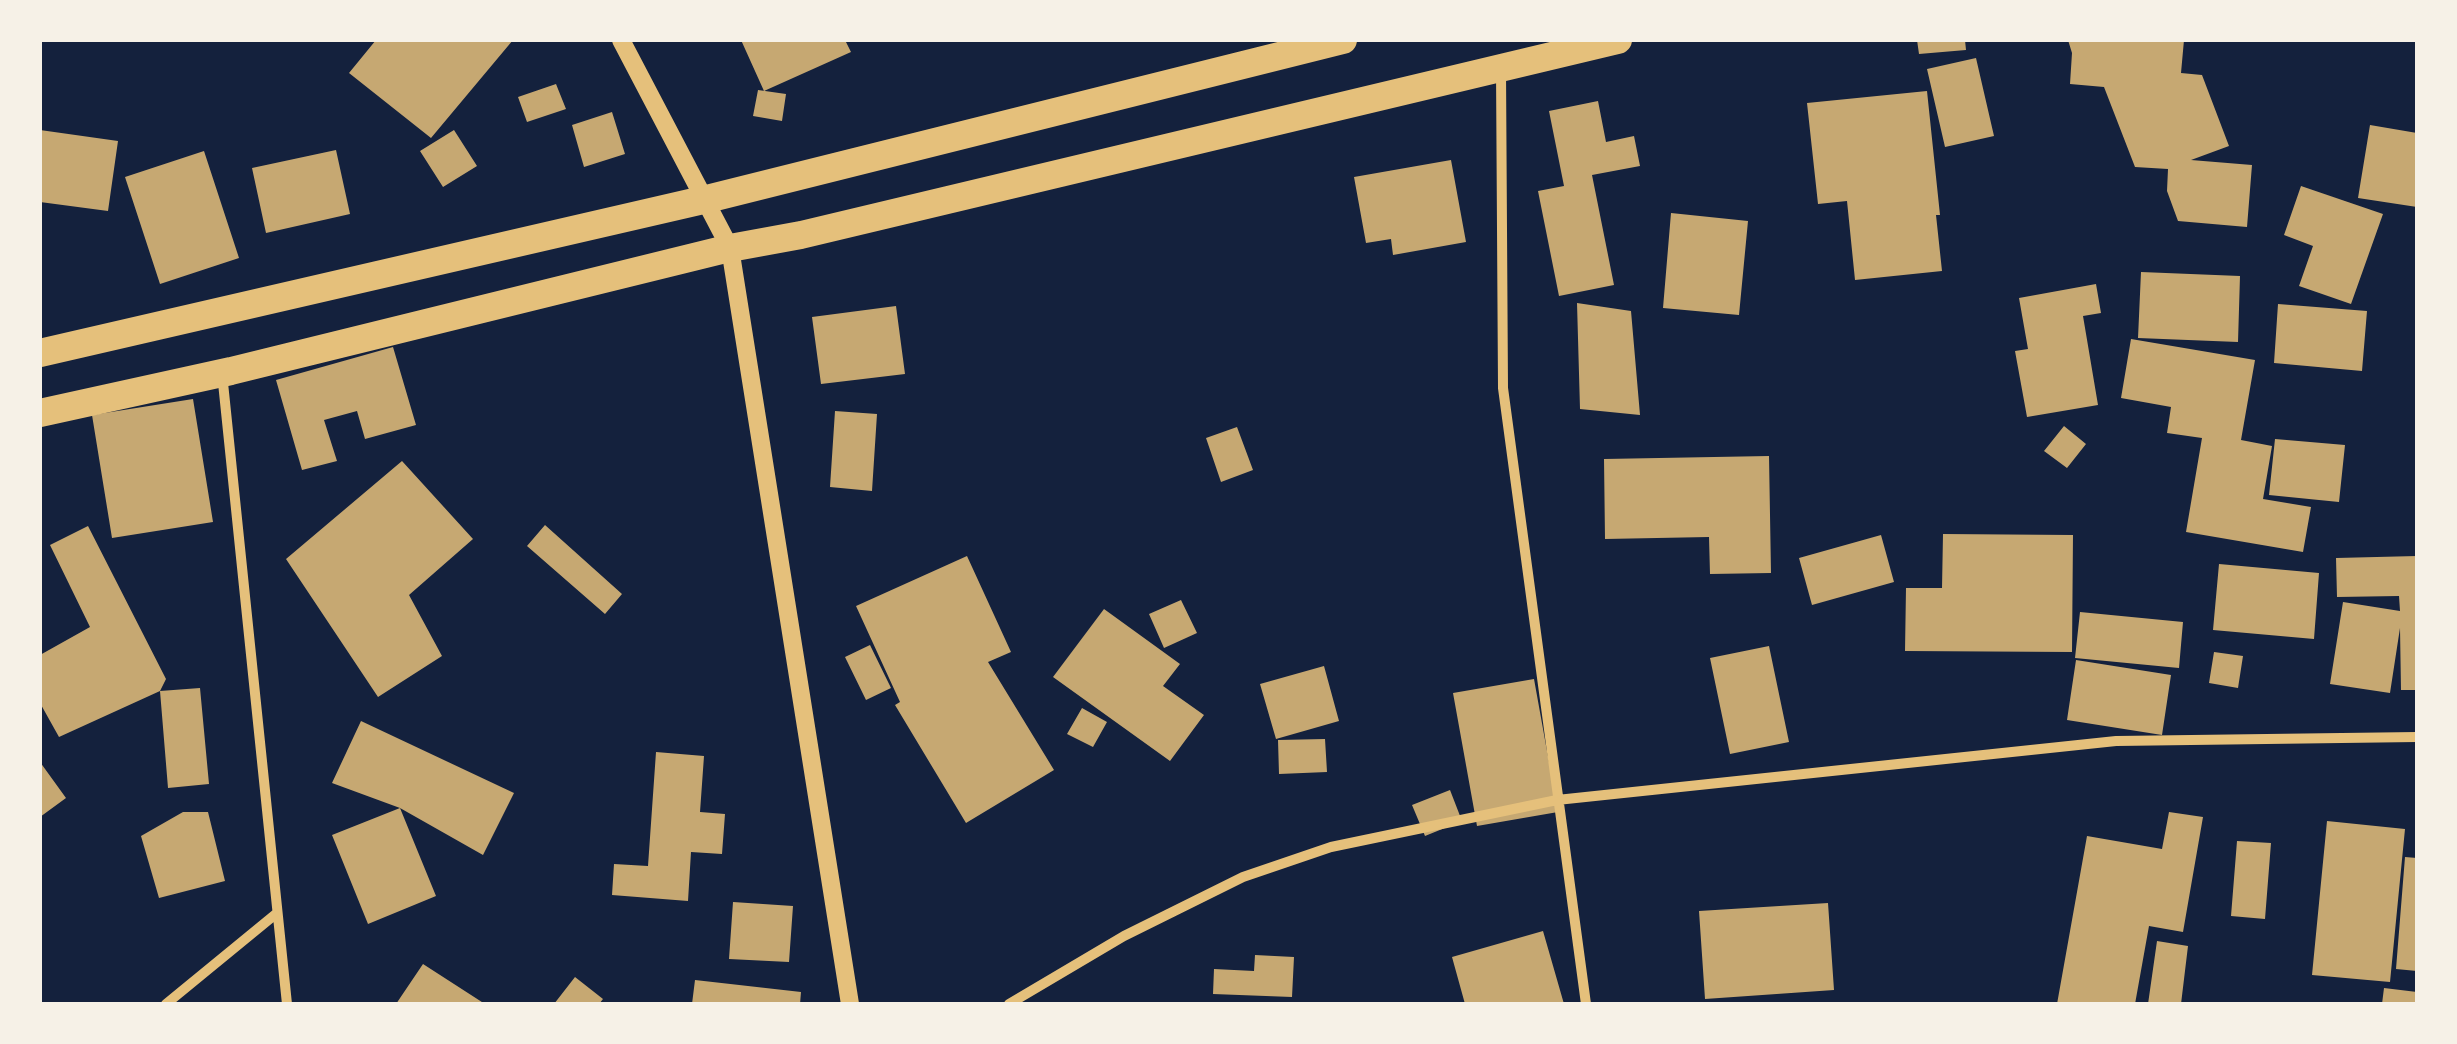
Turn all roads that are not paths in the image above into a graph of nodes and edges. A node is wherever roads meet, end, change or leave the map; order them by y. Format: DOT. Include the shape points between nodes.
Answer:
graph roads {
  1 [pos="621,40"];
  2 [pos="1343,40"];
  3 [pos="1618,40"];
  4 [pos="1501,70"];
  5 [pos="704,200"];
  6 [pos="730,248"];
  7 [pos="40,353"];
  8 [pos="222,373"];
  9 [pos="40,413"];
  10 [pos="2417,737"];
  11 [pos="1557,800"];
  12 [pos="277,913"];
  13 [pos="166,1004"];
  14 [pos="287,1004"];
  15 [pos="850,1004"];
  16 [pos="1010,1004"];
  17 [pos="1586,1004"];
  1 -- 5 [label="street"];
  2 -- 5 [label="highway"];
  3 -- 4 [label="highway"];
  4 -- 6 [label="highway"];
  4 -- 11 [label="street" via="1503,388"];
  5 -- 6 [label="street"];
  5 -- 7 [label="highway"];
  6 -- 8 [label="highway"];
  6 -- 15 [label="street"];
  8 -- 9 [label="highway"];
  8 -- 12 [label="street"];
  10 -- 11 [label="street" via="2116,741"];
  11 -- 16 [label="street" via="1332,847 1242,876"];
  11 -- 17 [label="street"];
  12 -- 13 [label="street"];
  12 -- 14 [label="street"];
}
